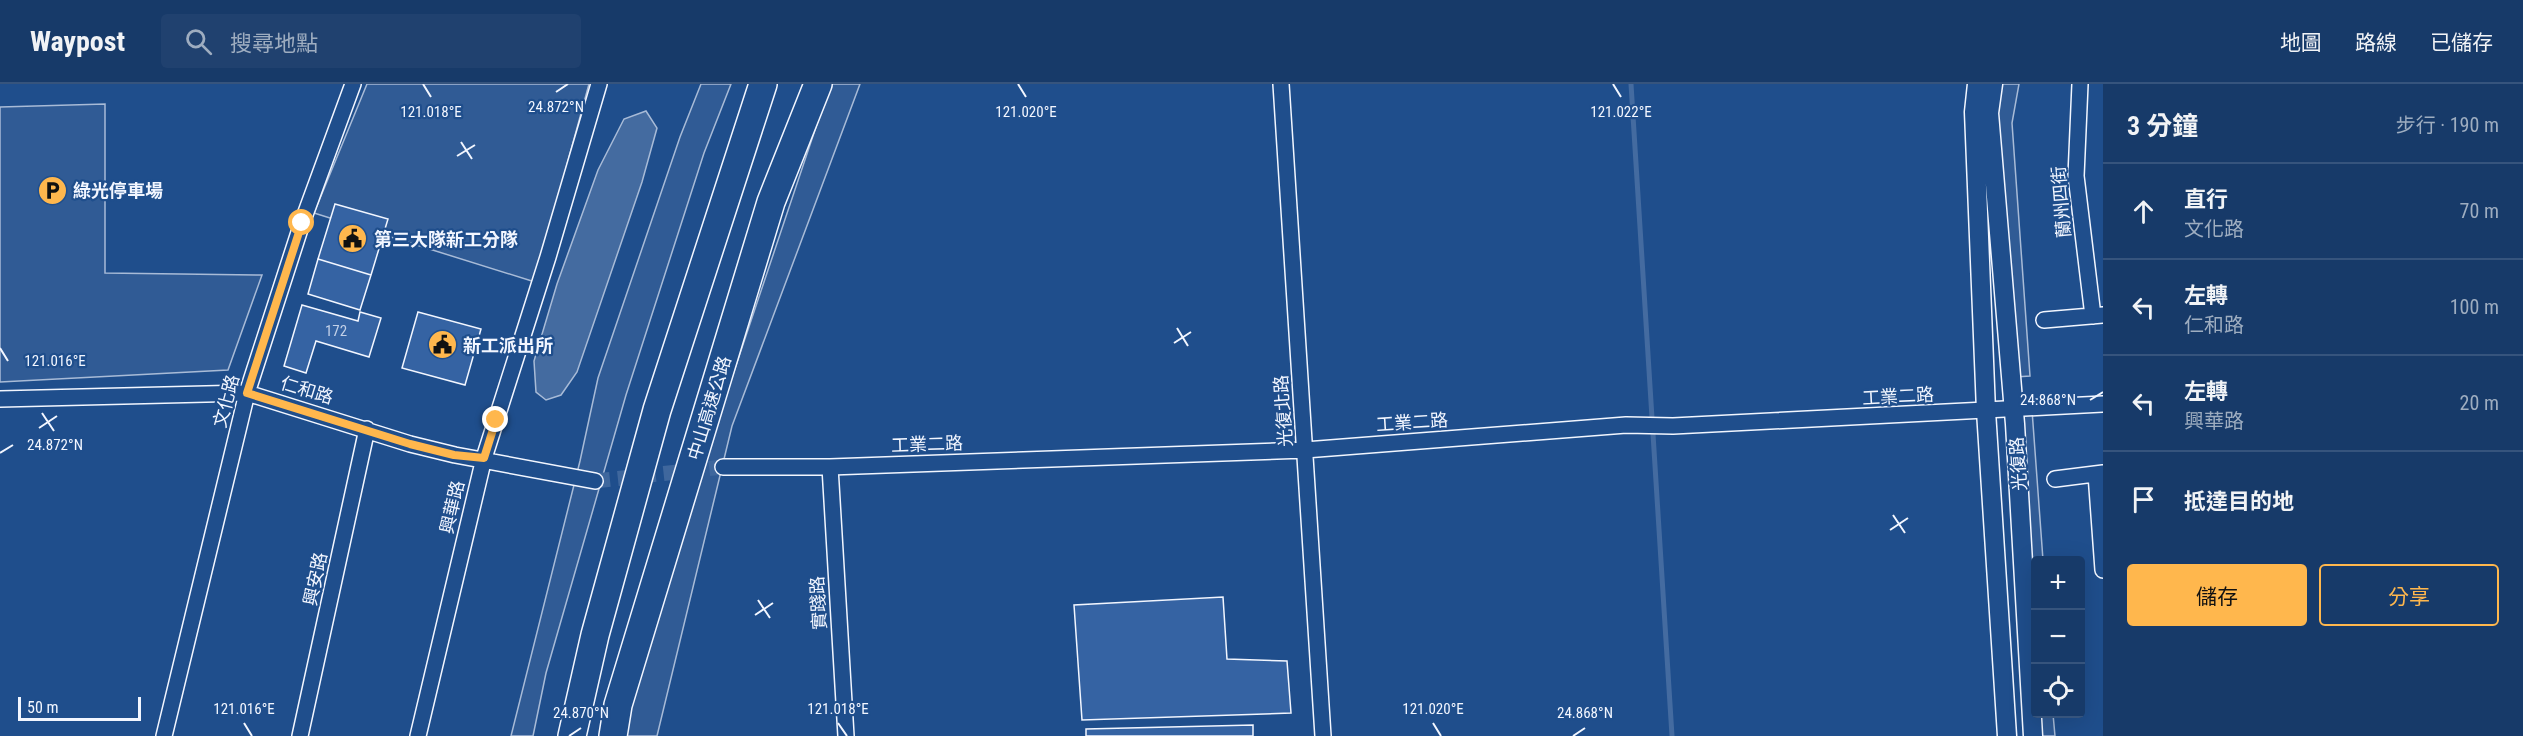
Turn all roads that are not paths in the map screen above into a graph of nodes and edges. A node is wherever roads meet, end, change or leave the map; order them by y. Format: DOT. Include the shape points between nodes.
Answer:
graph roads {
  1 [pos="353,84"];
  2 [pos="599,84"];
  3 [pos="763,84"];
  4 [pos="818,84"];
  5 [pos="1281,84"];
  6 [pos="1977,84"];
  7 [pos="1993,84"];
  8 [pos="2080,84"];
  9 [pos="2098,315"];
  10 [pos="2044,320"];
  11 [pos="247,393"];
  12 [pos="0,399"];
  13 [pos="2103,404"];
  14 [pos="2014,409"];
  15 [pos="1986,411"];
  16 [pos="367,429"];
  17 [pos="1305,450"];
  18 [pos="484,458"];
  19 [pos="723,467"];
  20 [pos="830,467"];
  21 [pos="2100,474"];
  22 [pos="2055,479"];
  23 [pos="595,481"];
  24 [pos="2103,570"];
  25 [pos="164,736"];
  26 [pos="300,736"];
  27 [pos="418,736"];
  28 [pos="572,736"];
  29 [pos="613,736"];
  30 [pos="846,736"];
  31 [pos="1323,736"];
  32 [pos="2007,736"];
  33 [pos="2033,736"];
  1 -- 11 [label="street, 文化路" via="302,223"];
  2 -- 18 [label="street, 興華路"];
  3 -- 28 [label="highway" via="657,410 595,635"];
  4 -- 29 [label="highway, 中山高速公路" via="771,202 618,705"];
  5 -- 17 [label="street, 光復北路"];
  6 -- 15 [label="street, 光復路" via="1974,112"];
  7 -- 14 [label="street, 光復路" via="1989,113"];
  8 -- 9 [label="street, 蘭州四街" via="2076,176"];
  9 -- 10 [label="street"];
  11 -- 12 [label="street, 仁和路"];
  11 -- 16 [label="street, 仁和路"];
  11 -- 25 [label="street, 文化路"];
  13 -- 14 [label="street, 工業二路"];
  14 -- 15 [label="street, 工業二路"];
  14 -- 33 [label="street, 光復路"];
  15 -- 17 [label="street, 工業二路" via="1626,425"];
  15 -- 32 [label="street, 光復路"];
  16 -- 18 [label="street, 仁和路" via="443,452"];
  16 -- 26 [label="street, 興安路"];
  17 -- 20 [label="street, 工業二路"];
  17 -- 31 [label="street, 光復北路"];
  18 -- 23 [label="street, 仁和路"];
  18 -- 27 [label="street, 興華路"];
  19 -- 20 [label="street, 工業二路"];
  20 -- 30 [label="street, 實踐路"];
  21 -- 22 [label="street"];
  21 -- 24 [label="street"];
}
